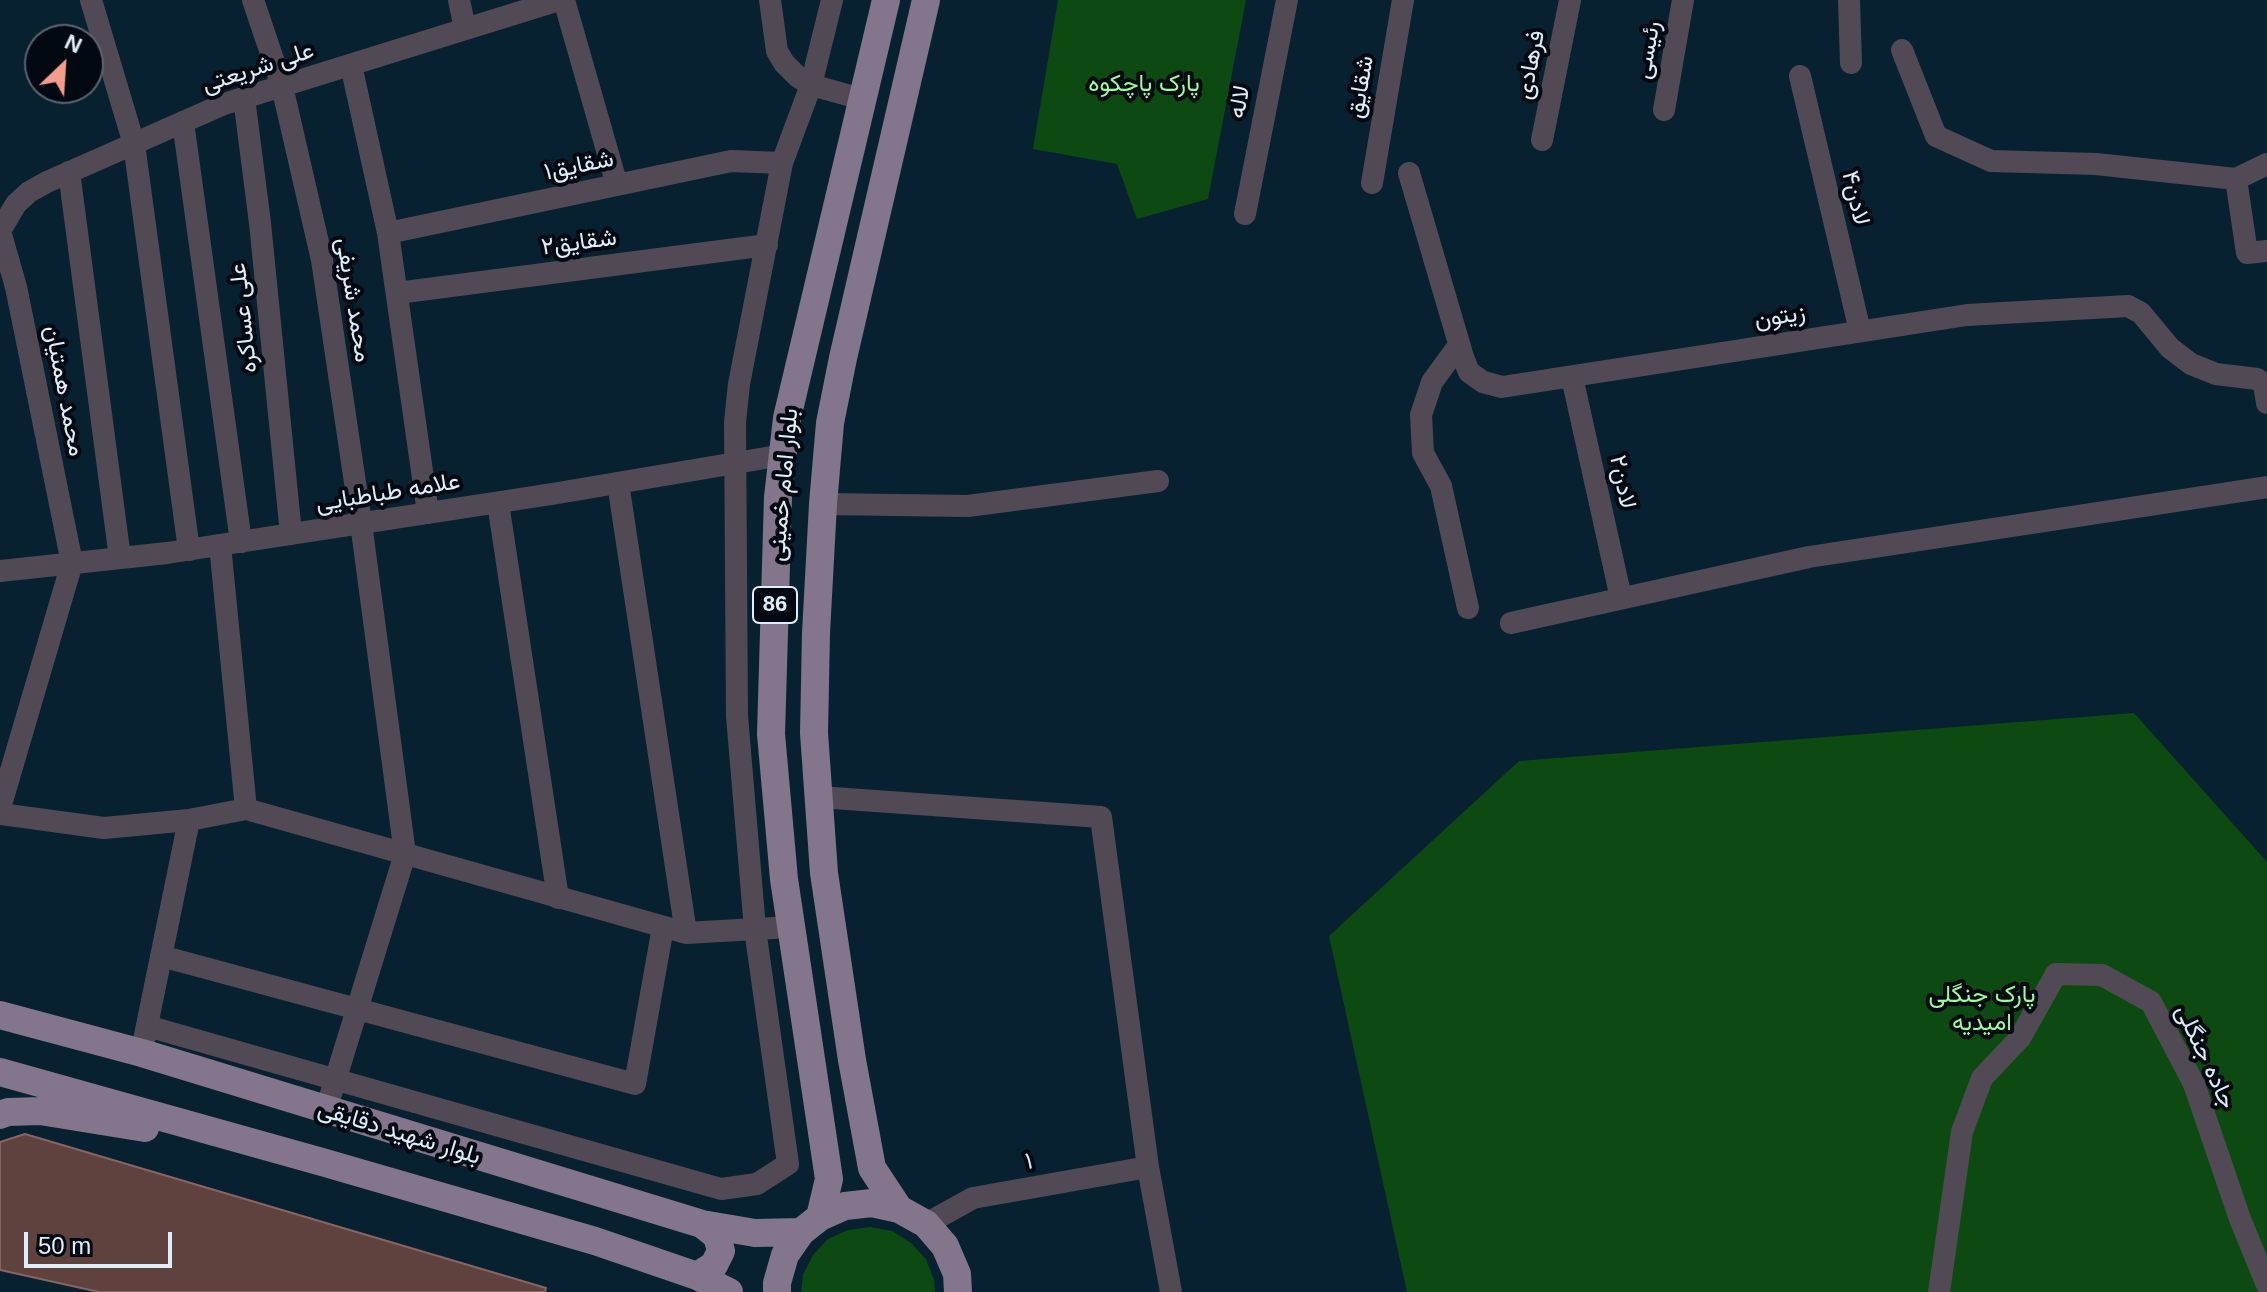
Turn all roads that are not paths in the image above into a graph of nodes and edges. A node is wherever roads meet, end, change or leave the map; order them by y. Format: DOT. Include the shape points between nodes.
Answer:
graph roads {
  1 [pos="91,0"];
  2 [pos="253,0"];
  3 [pos="459,0"];
  4 [pos="562,0"];
  5 [pos="770,0"];
  6 [pos="832,0"];
  7 [pos="886,0"];
  8 [pos="926,0"];
  9 [pos="1287,0"];
  10 [pos="1403,0"];
  11 [pos="1570,0"];
  12 [pos="1683,0"];
  13 [pos="1849,0"];
  14 [pos="465,29"];
  15 [pos="1902,50"];
  16 [pos="1851,63"];
  17 [pos="351,65"];
  18 [pos="1800,76"];
  19 [pos="811,85"];
  20 [pos="282,86"];
  21 [pos="244,98"];
  22 [pos="862,99"];
  23 [pos="901,109"];
  24 [pos="1664,110"];
  25 [pos="183,122"];
  26 [pos="1542,140"];
  27 [pos="134,144"];
  28 [pos="782,163"];
  29 [pos="2267,164"];
  30 [pos="69,172"];
  31 [pos="1409,173"];
  32 [pos="2236,179"];
  33 [pos="1372,183"];
  34 [pos="617,185"];
  35 [pos="1245,214"];
  36 [pos="0,231"];
  37 [pos="388,233"];
  38 [pos="767,245"];
  39 [pos="2267,251"];
  40 [pos="397,293"];
  41 [pos="1860,331"];
  42 [pos="1459,345"];
  43 [pos="1572,377"];
  44 [pos="2267,403"];
  45 [pos="783,455"];
  46 [pos="736,462"];
  47 [pos="1158,481"];
  48 [pos="618,483"];
  49 [pos="2267,487"];
  50 [pos="498,503"];
  51 [pos="823,504"];
  52 [pos="428,513"];
  53 [pos="361,523"];
  54 [pos="291,534"];
  55 [pos="230,543"];
  56 [pos="189,550"];
  57 [pos="120,558"];
  58 [pos="72,563"];
  59 [pos="0,571"];
  60 [pos="1621,598"];
  61 [pos="1468,608"];
  62 [pos="1511,623"];
  63 [pos="819,797"];
  64 [pos="0,808"];
  65 [pos="246,809"];
  66 [pos="0,814"];
  67 [pos="189,820"];
  68 [pos="405,854"];
  69 [pos="558,898"];
  70 [pos="663,927"];
  71 [pos="791,927"];
  72 [pos="755,929"];
  73 [pos="686,933"];
  74 [pos="161,956"];
  75 [pos="357,1009"];
  76 [pos="0,1015"];
  77 [pos="144,1040"];
  78 [pos="0,1072"];
  79 [pos="335,1079"];
  80 [pos="326,1110"];
  81 [pos="862,1114"];
  82 [pos="0,1115"];
  83 [pos="821,1121"];
  84 [pos="247,1141"];
  85 [pos="1148,1167"];
  86 [pos="899,1209"];
  87 [pos="702,1224"];
  88 [pos="810,1224"];
  89 [pos="926,1224"];
  90 [pos="697,1276"];
  91 [pos="2267,1285"];
  92 [pos="729,1292"];
  93 [pos="777,1292"];
  94 [pos="958,1292"];
  95 [pos="1171,1292"];
  96 [pos="1939,1292"];
  1 -- 27 [label="street"];
  2 -- 20 [label="street, محمد شریفی"];
  3 -- 14 [label="street"];
  4 -- 14 [label="street, علی شریعتی"];
  4 -- 34 [label="street"];
  5 -- 19 [label="street" via="777,51"];
  6 -- 19 [label="street"];
  7 -- 22 [label="main road, بلوار امام خمینی / 86"];
  8 -- 23 [label="main road, بلوار امام خمینی / 86"];
  9 -- 35 [label="street, لاله"];
  10 -- 33 [label="street, شقایق"];
  11 -- 26 [label="street, فرهادی"];
  12 -- 24 [label="street, رئیسی"];
  13 -- 16 [label="street"];
  14 -- 17 [label="street, علی شریعتی"];
  15 -- 32 [label="street" via="1936,136 1991,161 2096,164"];
  17 -- 20 [label="street, علی شریعتی"];
  17 -- 37 [label="street"];
  18 -- 41 [label="street, لادن۴"];
  19 -- 22 [label="street"];
  19 -- 28 [label="street"];
  20 -- 21 [label="street, علی شریعتی"];
  20 -- 53 [label="street, محمد شریفی" via="322,260"];
  21 -- 25 [label="street, علی شریعتی"];
  21 -- 54 [label="street, علی عساکره"];
  22 -- 23 [label="main road"];
  22 -- 45 [label="main road, بلوار امام خمینی / 86" via="802,349"];
  23 -- 51 [label="main road, بلوار امام خمینی / 86" via="840,371"];
  25 -- 27 [label="street, علی شریعتی"];
  25 -- 55 [label="street"];
  27 -- 30 [label="street, علی شریعتی"];
  27 -- 56 [label="street"];
  28 -- 34 [label="street, شقایق۱" via="731,161"];
  28 -- 38 [label="street"];
  29 -- 32 [label="street"];
  30 -- 36 [label="street, علی شریعتی" via="29,192"];
  30 -- 57 [label="street"];
  31 -- 42 [label="street, زیتون"];
  32 -- 39 [label="street" via="2247,253"];
  34 -- 37 [label="street, شقایق۱"];
  36 -- 58 [label="street, محمد همتیان"];
  37 -- 40 [label="street"];
  38 -- 40 [label="street, شقایق۲"];
  38 -- 46 [label="street" via="736,401"];
  40 -- 52 [label="street"];
  41 -- 43 [label="street, زیتون"];
  41 -- 44 [label="street, زیتون" via="1967,315 2128,306 2191,364 2216,374 2257,379 2264,384"];
  42 -- 43 [label="street, زیتون" via="1469,372 1483,382 1502,387"];
  42 -- 61 [label="street" via="1432,382 1421,415 1423,453 1441,486"];
  43 -- 60 [label="street, لادن۲"];
  45 -- 46 [label="street, علامه طباطبایی"];
  45 -- 71 [label="main road, بلوار امام خمینی / 86" via="771,734"];
  46 -- 48 [label="street, علامه طباطبایی"];
  46 -- 72 [label="street" via="737,716"];
  47 -- 51 [label="street" via="968,506"];
  48 -- 50 [label="street, علامه طباطبایی"];
  48 -- 73 [label="street"];
  49 -- 60 [label="street" via="1809,557"];
  50 -- 52 [label="street, علامه طباطبایی"];
  50 -- 69 [label="street"];
  51 -- 63 [label="main road, بلوار امام خمینی / 86" via="814,733"];
  52 -- 53 [label="street, علامه طباطبایی"];
  53 -- 54 [label="street, علامه طباطبایی"];
  53 -- 68 [label="street, محمد شریفی"];
  54 -- 55 [label="street, علامه طباطبایی"];
  55 -- 56 [label="street, علامه طباطبایی"];
  55 -- 65 [label="street"];
  56 -- 57 [label="street, علامه طباطبایی"];
  57 -- 58 [label="street, علامه طباطبایی"];
  58 -- 59 [label="street, علامه طباطبایی"];
  58 -- 64 [label="street"];
  60 -- 62 [label="street"];
  63 -- 81 [label="main road, بلوار امام خمینی / 86" via="824,873"];
  63 -- 85 [label="street" via="1101,817"];
  65 -- 67 [label="street"];
  65 -- 68 [label="street"];
  66 -- 67 [label="street" via="104,828"];
  67 -- 74 [label="street"];
  68 -- 69 [label="street"];
  68 -- 75 [label="street"];
  69 -- 70 [label="street"];
  70 -- 73 [label="street"];
  70 -- 75 [label="street" via="635,1084"];
  71 -- 72 [label="street"];
  71 -- 83 [label="main road, بلوار امام خمینی / 86"];
  72 -- 73 [label="street"];
  72 -- 79 [label="street" via="788,1164 757,1184 721,1189"];
  74 -- 75 [label="street"];
  74 -- 77 [label="street"];
  75 -- 79 [label="street"];
  76 -- 77 [label="main road, بلوار شهید دقایقی"];
  77 -- 79 [label="street"];
  77 -- 80 [label="main road, بلوار شهید دقایقی"];
  78 -- 84 [label="main road, بلوار شهید دقایقی"];
  79 -- 80 [label="street"];
  80 -- 87 [label="main road, بلوار شهید دقایقی"];
  81 -- 83 [label="main road" via="852,1128 843,1130"];
  81 -- 86 [label="main road, بلوار امام خمینی / 86" via="872,1168"];
  82 -- 84 [label="main road" via="40,1111"];
  83 -- 88 [label="main road, بلوار امام خمینی / 86" via="829,1179"];
  84 -- 90 [label="main road, بلوار شهید دقایقی" via="595,1241"];
  85 -- 89 [label="street, ۱" via="973,1198"];
  85 -- 95 [label="street"];
  86 -- 88 [label="main road, 86" via="872,1203 845,1206"];
  86 -- 89 [label="main road, 86"];
  87 -- 88 [label="main road, بلوار شهید دقایقی" via="755,1233"];
  87 -- 90 [label="main road" via="717,1236 721,1251 714,1265"];
  88 -- 93 [label="main road, 86" via="785,1255"];
  89 -- 94 [label="main road, 86" via="945,1246"];
  90 -- 92 [label="main road, بلوار شهید دقایقی"];
  91 -- 96 [label="street, جاده جنگلی" via="2194,1084 2151,1002 2102,975 2056,974 2020,1038 1982,1078 1977,1091 1962,1132"];
}
